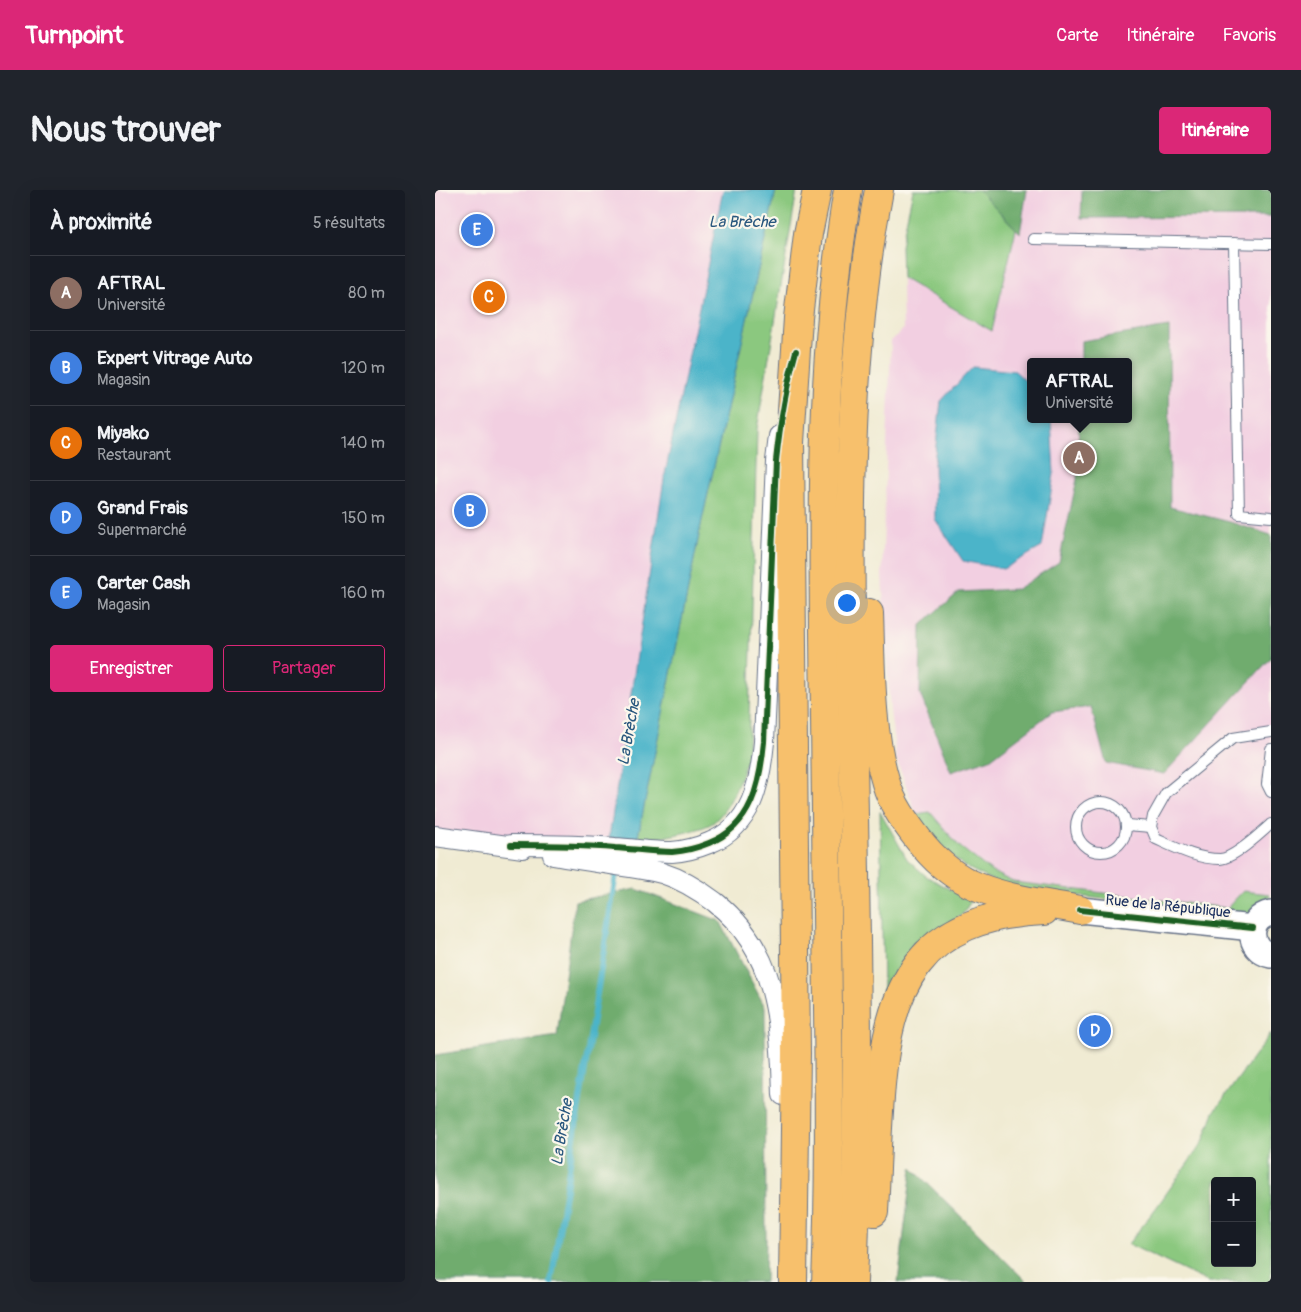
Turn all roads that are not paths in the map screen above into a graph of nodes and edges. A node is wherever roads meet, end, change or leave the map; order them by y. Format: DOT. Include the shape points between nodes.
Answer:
graph roads {
  1 [pos="817,190"];
  2 [pos="848,190"];
  3 [pos="879,190"];
  4 [pos="1033,239"];
  5 [pos="1234,243"];
  6 [pos="1271,244"];
  7 [pos="861,323"];
  8 [pos="796,351"];
  9 [pos="1271,517"];
  10 [pos="1271,732"];
  11 [pos="1271,749"];
  12 [pos="1271,792"];
  13 [pos="1271,824"];
  14 [pos="1127,826"];
  15 [pos="1151,827"];
  16 [pos="435,836"];
  17 [pos="645,860"];
  18 [pos="1080,910"];
  19 [pos="1262,920"];
  20 [pos="1271,955"];
  21 [pos="787,1282"];
  22 [pos="793,1282"];
  23 [pos="826,1282"];
  24 [pos="853,1282"];
  25 [pos="869,1282"];
  1 -- 8 [label="main road" via="805,256"];
  2 -- 23 [label="main road" via="834,290 826,382 823,477 829,1093"];
  3 -- 7 [label="main road"];
  4 -- 5 [label="lane"];
  5 -- 6 [label="lane"];
  5 -- 9 [label="lane" via="1239,514"];
  7 -- 18 [label="main road" via="866,400 871,667 878,747 886,784 910,829 932,856 956,876 997,893"];
  7 -- 24 [label="main road" via="851,544 857,1144"];
  8 -- 17 [label="street" via="783,406 777,452 764,742 754,796 736,826 715,841"];
  8 -- 22 [label="main road" via="790,464 796,1053"];
  10 -- 15 [label="lane" via="1233,738 1166,793 1153,816"];
  11 -- 12 [label="lane" via="1267,784"];
  13 -- 15 [label="lane" via="1248,845 1222,859 1196,856 1156,839"];
  14 -- 14 [label="lane" via="1120,810 1098,801 1078,815 1076,832 1085,846 1100,852 1116,848 1126,834"];
  14 -- 15 [label="lane"];
  16 -- 17 [label="street"];
  17 -- 21 [label="street" via="707,896 729,916 751,942 770,983 781,1042"];
  18 -- 19 [label="street, Rue de la République"];
  18 -- 25 [label="main road" via="1018,914 967,926 932,948 910,974 895,1007 884,1049"];
  19 -- 20 [label="street" via="1253,941 1262,952"];
}
